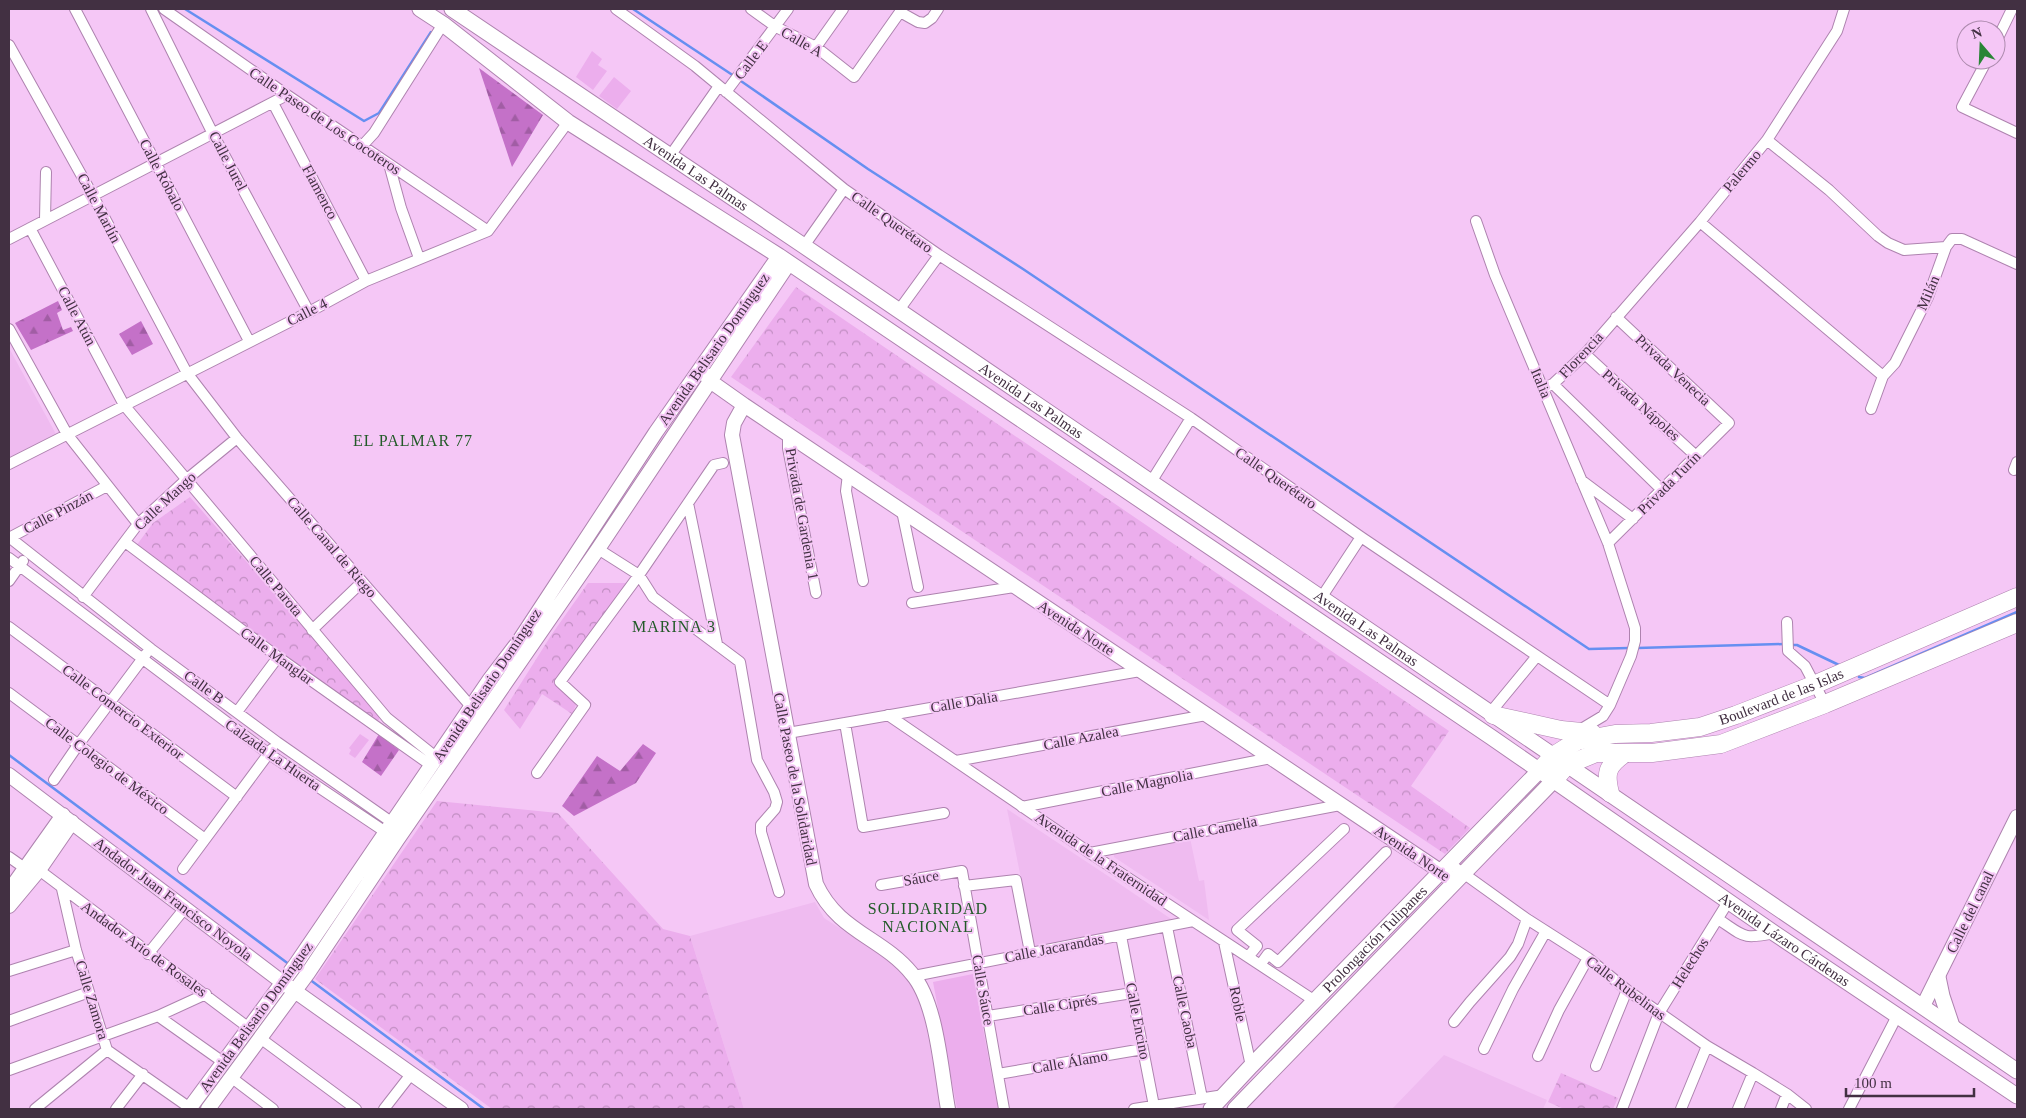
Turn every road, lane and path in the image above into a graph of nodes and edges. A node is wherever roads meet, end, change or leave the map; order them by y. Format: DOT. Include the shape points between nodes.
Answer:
graph roads {
  1 [pos="75,9"];
  2 [pos="151,9"];
  3 [pos="164,9"];
  4 [pos="420,9"];
  5 [pos="452,9"];
  6 [pos="616,9"];
  7 [pos="750,9"];
  8 [pos="788,9"];
  9 [pos="843,9"];
  10 [pos="938,9"];
  11 [pos="1844,9"];
  12 [pos="2012,9"];
  13 [pos="898,10"];
  14 [pos="2006,21"];
  15 [pos="443,24"];
  16 [pos="776,27"];
  17 [pos="9,45"];
  18 [pos="816,47"];
  19 [pos="1982,70"];
  20 [pos="722,89"];
  21 [pos="287,95"];
  22 [pos="273,102"];
  23 [pos="568,122"];
  24 [pos="213,134"];
  25 [pos="2017,134"];
  26 [pos="1767,140"];
  27 [pos="362,146"];
  28 [pos="670,156"];
  29 [pos="157,163"];
  30 [pos="390,164"];
  31 [pos="46,172"];
  32 [pos="844,188"];
  33 [pos="93,196"];
  34 [pos="45,219"];
  35 [pos="1476,221"];
  36 [pos="1700,222"];
  37 [pos="30,228"];
  38 [pos="488,231"];
  39 [pos="9,239"];
  40 [pos="804,246"];
  41 [pos="1946,246"];
  42 [pos="939,255"];
  43 [pos="419,258"];
  44 [pos="784,259"];
  45 [pos="2017,264"];
  46 [pos="366,281"];
  47 [pos="758,297"];
  48 [pos="898,310"];
  49 [pos="308,312"];
  50 [pos="1616,317"];
  51 [pos="9,329"];
  52 [pos="249,341"];
  53 [pos="1585,354"];
  54 [pos="702,368"];
  55 [pos="187,373"];
  56 [pos="1883,376"];
  57 [pos="710,381"];
  58 [pos="1548,386"];
  59 [pos="124,405"];
  60 [pos="744,405"];
  61 [pos="1871,409"];
  62 [pos="1191,418"];
  63 [pos="1729,423"];
  64 [pos="67,434"];
  65 [pos="788,434"];
  66 [pos="237,438"];
  67 [pos="1696,456"];
  68 [pos="723,463"];
  69 [pos="9,464"];
  70 [pos="848,474"];
  71 [pos="187,479"];
  72 [pos="1580,480"];
  73 [pos="1151,482"];
  74 [pos="107,486"];
  75 [pos="1662,490"];
  76 [pos="688,503"];
  77 [pos="902,511"];
  78 [pos="1633,519"];
  79 [pos="138,524"];
  80 [pos="1361,537"];
  81 [pos="9,538"];
  82 [pos="125,542"];
  83 [pos="1608,543"];
  84 [pos="598,549"];
  85 [pos="28,554"];
  86 [pos="9,558"];
  87 [pos="20,566"];
  88 [pos="639,575"];
  89 [pos="9,580"];
  90 [pos="863,581"];
  91 [pos="362,582"];
  92 [pos="918,587"];
  93 [pos="1014,587"];
  94 [pos="816,593"];
  95 [pos="83,597"];
  96 [pos="2017,597"];
  97 [pos="1321,598"];
  98 [pos="912,603"];
  99 [pos="1787,622"];
  100 [pos="2017,623"];
  101 [pos="9,627"];
  102 [pos="312,630"];
  103 [pos="717,644"];
  104 [pos="151,648"];
  105 [pos="1537,656"];
  106 [pos="278,657"];
  107 [pos="142,659"];
  108 [pos="1140,671"];
  109 [pos="1816,684"];
  110 [pos="9,693"];
  111 [pos="110,702"];
  112 [pos="1825,704"];
  113 [pos="1610,705"];
  114 [pos="472,707"];
  115 [pos="237,712"];
  116 [pos="1492,714"];
  117 [pos="1206,715"];
  118 [pos="888,716"];
  119 [pos="1603,716"];
  120 [pos="387,718"];
  121 [pos="481,718"];
  122 [pos="845,723"];
  123 [pos="379,728"];
  124 [pos="1575,732"];
  125 [pos="788,733"];
  126 [pos="1651,733"];
  127 [pos="1615,734"];
  128 [pos="277,742"];
  129 [pos="78,745"];
  130 [pos="1652,753"];
  131 [pos="269,754"];
  132 [pos="1624,754"];
  133 [pos="1271,758"];
  134 [pos="956,761"];
  135 [pos="1560,761"];
  136 [pos="434,762"];
  137 [pos="537,773"];
  138 [pos="9,775"];
  139 [pos="1547,775"];
  140 [pos="54,780"];
  141 [pos="1610,793"];
  142 [pos="237,797"];
  143 [pos="1340,805"];
  144 [pos="1022,807"];
  145 [pos="944,813"];
  146 [pos="2017,817"];
  147 [pos="68,819"];
  148 [pos="1344,829"];
  149 [pos="394,831"];
  150 [pos="205,840"];
  151 [pos="1386,852"];
  152 [pos="1090,853"];
  153 [pos="9,857"];
  154 [pos="1445,867"];
  155 [pos="183,869"];
  156 [pos="32,870"];
  157 [pos="962,871"];
  158 [pos="1459,877"];
  159 [pos="881,885"];
  160 [pos="964,886"];
  161 [pos="16,887"];
  162 [pos="62,889"];
  163 [pos="780,892"];
  164 [pos="1728,902"];
  165 [pos="9,906"];
  166 [pos="185,908"];
  167 [pos="1718,918"];
  168 [pos="1527,919"];
  169 [pos="1193,921"];
  170 [pos="1167,927"];
  171 [pos="1546,931"];
  172 [pos="1774,933"];
  173 [pos="1121,936"];
  174 [pos="1378,937"];
  175 [pos="1224,942"];
  176 [pos="1257,946"];
  177 [pos="1392,948"];
  178 [pos="76,950"];
  179 [pos="305,951"];
  180 [pos="1030,952"];
  181 [pos="148,954"];
  182 [pos="1268,954"];
  183 [pos="1248,957"];
  184 [pos="1588,958"];
  185 [pos="317,960"];
  186 [pos="978,963"];
  187 [pos="1260,965"];
  188 [pos="9,971"];
  189 [pos="289,974"];
  190 [pos="914,976"];
  191 [pos="1938,977"];
  192 [pos="301,982"];
  193 [pos="1627,990"];
  194 [pos="89,992"];
  195 [pos="1132,993"];
  196 [pos="206,994"];
  197 [pos="1315,1002"];
  198 [pos="1923,1006"];
  199 [pos="1659,1013"];
  200 [pos="158,1016"];
  201 [pos="988,1016"];
  202 [pos="1897,1016"];
  203 [pos="9,1021"];
  204 [pos="1454,1022"];
  205 [pos="1952,1026"];
  206 [pos="249,1028"];
  207 [pos="103,1035"];
  208 [pos="260,1038"];
  209 [pos="1707,1046"];
  210 [pos="1144,1049"];
  211 [pos="1484,1049"];
  212 [pos="107,1050"];
  213 [pos="1538,1056"];
  214 [pos="224,1062"];
  215 [pos="1251,1066"];
  216 [pos="1596,1066"];
  217 [pos="9,1070"];
  218 [pos="2017,1071"];
  219 [pos="1753,1072"];
  220 [pos="143,1074"];
  221 [pos="412,1074"];
  222 [pos="998,1074"];
  223 [pos="232,1078"];
  224 [pos="1787,1094"];
  225 [pos="2017,1096"];
  226 [pos="1207,1104"];
  227 [pos="1154,1106"];
  228 [pos="36,1109"];
  229 [pos="116,1109"];
  230 [pos="190,1109"];
  231 [pos="208,1109"];
  232 [pos="273,1109"];
  233 [pos="356,1109"];
  234 [pos="384,1109"];
  235 [pos="460,1109"];
  236 [pos="948,1109"];
  237 [pos="1004,1109"];
  238 [pos="1134,1109"];
  239 [pos="1235,1109"];
  240 [pos="1622,1109"];
  241 [pos="1681,1109"];
  242 [pos="1738,1109"];
  243 [pos="1781,1109"];
  244 [pos="1806,1109"];
  245 [pos="1849,1109"];
  1 -- 29 [label="street, Calle Róbalo"];
  2 -- 24 [label="street, Calle Jurel"];
  3 -- 21 [label="street, Calle Paseo de Los Cocoteros"];
  4 -- 15 [label="main road, Avenida Las Palmas"];
  5 -- 28 [label="main road, Avenida Las Palmas"];
  6 -- 20 [label="street, Calle Querétaro"];
  7 -- 16 [label="street, Calle A"];
  8 -- 16 [label="street, Calle E"];
  9 -- 18 [label="street"];
  10 -- 13 [label="street" via="925,23"];
  11 -- 26 [label="street, Palermo" via="1836,31"];
  12 -- 14 [label="street"];
  13 -- 18 [label="street, Calle A" via="854,77"];
  15 -- 23 [label="main road, Avenida Las Palmas"];
  15 -- 27 [label="street" via="374,133"];
  16 -- 18 [label="street, Calle A"];
  16 -- 20 [label="street, Calle E" via="734,83"];
  17 -- 33 [label="street, Calle Marlín"];
  19 -- 25 [label="street" via="1962,107"];
  20 -- 28 [label="street, Calle E"];
  20 -- 32 [label="street, Calle Querétaro"];
  21 -- 22 [label="street"];
  21 -- 27 [label="street, Calle Paseo de Los Cocoteros"];
  22 -- 24 [label="street"];
  22 -- 46 [label="street, Flamenco"];
  23 -- 38 [label="street"];
  23 -- 44 [label="main road, Avenida Las Palmas"];
  24 -- 29 [label="street"];
  24 -- 49 [label="street, Calle Jurel"];
  26 -- 36 [label="street, Palermo"];
  26 -- 41 [label="street" via="1888,243 1904,250"];
  27 -- 30 [label="street, Calle Paseo de Los Cocoteros"];
  28 -- 40 [label="main road, Avenida Las Palmas"];
  29 -- 33 [label="street"];
  29 -- 52 [label="street, Calle Róbalo"];
  30 -- 38 [label="street, Calle Paseo de Los Cocoteros"];
  30 -- 43 [label="street"];
  31 -- 34 [label="street"];
  32 -- 40 [label="street"];
  32 -- 42 [label="street, Calle Querétaro"];
  33 -- 34 [label="street"];
  33 -- 55 [label="street, Calle Marlín"];
  34 -- 37 [label="street"];
  35 -- 58 [label="street, Italia" via="1495,275"];
  36 -- 50 [label="street, Palermo"];
  36 -- 56 [label="street"];
  37 -- 39 [label="street"];
  37 -- 59 [label="street, Calle Atún"];
  38 -- 43 [label="street, Calle 4"];
  40 -- 48 [label="main road, Avenida Las Palmas"];
  41 -- 45 [label="street" via="1952,239 1962,238"];
  41 -- 56 [label="street, Milán" via="1928,297 1895,363"];
  42 -- 48 [label="street, Calle Querétaro"];
  42 -- 62 [label="street, Calle Querétaro"];
  43 -- 46 [label="street, Calle 4"];
  44 -- 47 [label="street, Avenida Belisario Domínguez"];
  44 -- 139 [label="main road, Avenida Las Palmas"];
  46 -- 49 [label="street, Calle 4"];
  47 -- 54 [label="street, Avenida Belisario Domínguez"];
  47 -- 57 [label="street, Avenida Belisario Domínguez"];
  48 -- 73 [label="main road, Avenida Las Palmas"];
  49 -- 52 [label="street, Calle 4"];
  50 -- 53 [label="street, Florencia"];
  50 -- 63 [label="street, Privada Venecia"];
  51 -- 64 [label="street"];
  52 -- 55 [label="street, Calle 4"];
  53 -- 58 [label="street, Florencia"];
  53 -- 67 [label="street, Privada Nápoles"];
  54 -- 57 [label="street, Avenida Norte"];
  54 -- 114 [label="street, Avenida Belisario Domínguez"];
  55 -- 59 [label="street, Calle 4"];
  55 -- 66 [label="street, Calle Canal de Riego"];
  56 -- 61 [label="street, Milán"];
  57 -- 60 [label="street, Avenida Norte"];
  57 -- 84 [label="street, Avenida Belisario Domínguez"];
  58 -- 72 [label="street, Italia"];
  58 -- 75 [label="street"];
  59 -- 64 [label="street, Calle 4"];
  59 -- 71 [label="street, Calle Parota"];
  60 -- 65 [label="street, Avenida Norte"];
  60 -- 125 [label="street, Calle Paseo de la Solidaridad" via="734,423 732,435"];
  62 -- 73 [label="street"];
  62 -- 80 [label="street, Calle Querétaro"];
  63 -- 67 [label="street, Privada Turín"];
  64 -- 69 [label="street, Calle 4"];
  64 -- 74 [label="street"];
  65 -- 70 [label="street, Avenida Norte"];
  65 -- 94 [label="street, Privada de Gardenia 1"];
  66 -- 71 [label="street, Calle Mango"];
  66 -- 91 [label="street, Calle Canal de Riego"];
  67 -- 75 [label="street, Privada Turín"];
  68 -- 76 [label="street" via="714,465"];
  70 -- 77 [label="street, Avenida Norte"];
  70 -- 90 [label="street" via="846,491"];
  71 -- 79 [label="street, Calle Mango"];
  71 -- 102 [label="street, Calle Parota"];
  72 -- 78 [label="street"];
  72 -- 83 [label="street, Italia"];
  73 -- 97 [label="main road, Avenida Las Palmas"];
  74 -- 79 [label="street"];
  74 -- 81 [label="street, Calle Pinzán"];
  75 -- 78 [label="street, Privada Turín"];
  76 -- 88 [label="street"];
  76 -- 103 [label="street"];
  77 -- 92 [label="street"];
  77 -- 93 [label="street, Avenida Norte"];
  78 -- 83 [label="street, Privada Turín"];
  79 -- 82 [label="street, Calle Mango"];
  80 -- 97 [label="street"];
  80 -- 105 [label="street, Calle Querétaro"];
  81 -- 85 [label="street, Calle B"];
  82 -- 95 [label="street, Calle Mango"];
  82 -- 106 [label="street, Calle Manglar"];
  83 -- 113 [label="street, Italia" via="1635,628 1631,656"];
  84 -- 88 [label="street"];
  84 -- 121 [label="street, Avenida Belisario Domínguez"];
  85 -- 87 [label="street"];
  85 -- 95 [label="street, Calle B"];
  86 -- 87 [label="street, Calzada La Huerta"];
  87 -- 89 [label="street"];
  87 -- 107 [label="street, Calzada La Huerta"];
  88 -- 103 [label="street" via="653,597"];
  88 -- 137 [label="street" via="560,682 585,705"];
  91 -- 102 [label="street"];
  91 -- 114 [label="street, Calle Canal de Riego"];
  93 -- 98 [label="street"];
  93 -- 108 [label="street, Avenida Norte"];
  95 -- 104 [label="street, Calle B"];
  96 -- 109 [label="highway, Boulevard de las Islas"];
  97 -- 116 [label="main road, Avenida Las Palmas"];
  99 -- 109 [label="street" via="1788,650 1805,666"];
  100 -- 112 [label="highway, Boulevard de las Islas"];
  101 -- 111 [label="street, Calle Comercio Exterior"];
  102 -- 120 [label="street, Calle Parota"];
  103 -- 163 [label="street" via="740,662 757,760 776,797 775,809 761,826 761,832"];
  104 -- 107 [label="street"];
  104 -- 115 [label="street, Calle B"];
  105 -- 113 [label="street, Calle Querétaro"];
  105 -- 116 [label="street"];
  106 -- 115 [label="street"];
  106 -- 123 [label="street, Calle Manglar"];
  107 -- 111 [label="street"];
  107 -- 131 [label="street, Calzada La Huerta"];
  108 -- 117 [label="street, Avenida Norte"];
  108 -- 118 [label="street, Calle Dalia"];
  109 -- 112 [label="street"];
  109 -- 126 [label="highway, Boulevard de las Islas" via="1700,727"];
  110 -- 129 [label="street, Calle Colegio de México"];
  111 -- 129 [label="street"];
  111 -- 142 [label="street, Calle Comercio Exterior"];
  112 -- 130 [label="highway, Boulevard de las Islas" via="1721,744"];
  113 -- 119 [label="street"];
  114 -- 121 [label="street, Calle Canal de Riego"];
  114 -- 136 [label="street, Avenida Belisario Domínguez"];
  115 -- 128 [label="street, Calle B"];
  116 -- 124 [label="highway"];
  116 -- 135 [label="main road, Avenida Las Palmas"];
  117 -- 133 [label="street, Avenida Norte"];
  117 -- 134 [label="street, Calle Azalea"];
  118 -- 122 [label="street, Calle Dalia"];
  118 -- 134 [label="street, Avenida de la Fraternidad"];
  119 -- 124 [label="street"];
  119 -- 127 [label="street"];
  120 -- 123 [label="street"];
  120 -- 136 [label="street, Calle Parota"];
  121 -- 149 [label="street, Avenida Belisario Domínguez"];
  122 -- 125 [label="street, Calle Dalia"];
  122 -- 145 [label="street" via="862,827"];
  123 -- 136 [label="street, Calle Manglar"];
  124 -- 127 [label="highway"];
  125 -- 190 [label="street, Calle Paseo de la Solidaridad" via="813,874 822,897 841,920 895,956"];
  126 -- 127 [label="highway, Boulevard de las Islas"];
  126 -- 130 [label="highway"];
  127 -- 135 [label="highway, Boulevard de las Islas" via="1577,741"];
  128 -- 131 [label="street"];
  128 -- 149 [label="street, Calle B"];
  129 -- 140 [label="street"];
  129 -- 150 [label="street, Calle Colegio de México"];
  130 -- 132 [label="highway, Boulevard de las Islas"];
  131 -- 142 [label="street"];
  131 -- 149 [label="street, Calzada La Huerta"];
  132 -- 135 [label="highway, Boulevard de las Islas" via="1596,753"];
  132 -- 141 [label="highway" via="1608,770 1606,779"];
  133 -- 143 [label="street, Avenida Norte"];
  133 -- 144 [label="street, Calle Magnolia"];
  134 -- 144 [label="street, Avenida de la Fraternidad"];
  135 -- 139 [label="highway"];
  135 -- 141 [label="main road, Avenida Las Palmas"];
  136 -- 149 [label="street, Avenida Belisario Domínguez"];
  138 -- 147 [label="street, Andador Juan Francisco Noyola"];
  139 -- 154 [label="main road, Prolongación Tulipanes"];
  139 -- 158 [label="main road, Prolongación Tulipanes"];
  139 -- 164 [label="main road, Avenida Lázaro Cárdenas"];
  141 -- 198 [label="main road, Avenida Lázaro Cárdenas"];
  142 -- 150 [label="street"];
  143 -- 152 [label="street, Calle Camelia"];
  143 -- 154 [label="street, Avenida Norte"];
  144 -- 152 [label="street, Avenida de la Fraternidad"];
  146 -- 191 [label="street, Calle del canal"];
  147 -- 156 [label="street"];
  147 -- 166 [label="street, Andador Juan Francisco Noyola"];
  148 -- 176 [label="street" via="1237,930"];
  149 -- 179 [label="street, Avenida Belisario Domínguez"];
  149 -- 185 [label="street, Avenida Belisario Domínguez"];
  150 -- 155 [label="street"];
  151 -- 182 [label="street" via="1278,962"];
  152 -- 169 [label="street, Avenida de la Fraternidad"];
  153 -- 156 [label="street"];
  154 -- 158 [label="street, Avenida Norte"];
  154 -- 174 [label="main road, Prolongación Tulipanes"];
  156 -- 161 [label="street"];
  156 -- 162 [label="street, Andador Ario de Rosales"];
  157 -- 159 [label="street, Sáuce"];
  157 -- 160 [label="street, Calle Sáuce"];
  158 -- 168 [label="street, Calle Rubelinas"];
  158 -- 177 [label="main road, Prolongación Tulipanes"];
  160 -- 180 [label="street" via="1016,880"];
  160 -- 186 [label="street, Calle Sáuce"];
  161 -- 165 [label="street"];
  162 -- 178 [label="street, Calle Zamora"];
  162 -- 181 [label="street, Andador Ario de Rosales"];
  164 -- 167 [label="street, Helechos"];
  164 -- 172 [label="main road, Avenida Lázaro Cárdenas"];
  166 -- 181 [label="street"];
  166 -- 189 [label="street, Andador Juan Francisco Noyola"];
  167 -- 172 [label="street" via="1744,937"];
  167 -- 199 [label="street, Helechos"];
  168 -- 171 [label="street, Calle Rubelinas"];
  168 -- 204 [label="street" via="1510,957"];
  169 -- 170 [label="street, Calle Jacarandas"];
  169 -- 175 [label="street, Avenida de la Fraternidad"];
  170 -- 173 [label="street, Calle Jacarandas"];
  170 -- 226 [label="street, Calle Caoba"];
  171 -- 184 [label="street, Calle Rubelinas"];
  171 -- 211 [label="street"];
  172 -- 202 [label="main road, Avenida Lázaro Cárdenas"];
  173 -- 180 [label="street, Calle Jacarandas"];
  173 -- 195 [label="street, Calle Encino"];
  174 -- 177 [label="main road"];
  174 -- 197 [label="main road, Prolongación Tulipanes"];
  175 -- 183 [label="street, Avenida de la Fraternidad"];
  175 -- 215 [label="street, Roble"];
  176 -- 182 [label="street"];
  176 -- 183 [label="street"];
  177 -- 239 [label="main road, Prolongación Tulipanes"];
  178 -- 188 [label="street"];
  178 -- 194 [label="street, Calle Zamora"];
  179 -- 185 [label="street"];
  179 -- 189 [label="street, Avenida Belisario Domínguez"];
  180 -- 186 [label="street, Calle Jacarandas"];
  181 -- 196 [label="street, Andador Ario de Rosales"];
  182 -- 187 [label="street"];
  183 -- 187 [label="street, Avenida de la Fraternidad"];
  184 -- 193 [label="street, Calle Rubelinas"];
  184 -- 213 [label="street"];
  185 -- 192 [label="street, Avenida Belisario Domínguez"];
  186 -- 190 [label="street, Calle Jacarandas"];
  186 -- 201 [label="street, Calle Sáuce"];
  187 -- 197 [label="street, Avenida de la Fraternidad"];
  189 -- 192 [label="street, Andador Juan Francisco Noyola"];
  189 -- 206 [label="street, Avenida Belisario Domínguez"];
  190 -- 236 [label="street, Calle Paseo de la Solidaridad" via="928,1000"];
  191 -- 198 [label="street, Calle del canal"];
  191 -- 205 [label="main road"];
  192 -- 208 [label="street, Avenida Belisario Domínguez"];
  192 -- 221 [label="street, Andador Juan Francisco Noyola"];
  193 -- 199 [label="street, Calle Rubelinas"];
  193 -- 216 [label="street"];
  194 -- 203 [label="street"];
  194 -- 207 [label="street, Calle Zamora"];
  195 -- 201 [label="street, Calle Ciprés"];
  195 -- 210 [label="street, Calle Encino"];
  196 -- 200 [label="street"];
  196 -- 206 [label="street, Andador Ario de Rosales"];
  197 -- 215 [label="main road, Prolongación Tulipanes"];
  198 -- 205 [label="main road, Avenida Lázaro Cárdenas"];
  199 -- 209 [label="street, Calle Rubelinas"];
  199 -- 240 [label="street, Helechos"];
  200 -- 207 [label="street"];
  200 -- 214 [label="street"];
  201 -- 222 [label="street, Calle Sáuce"];
  202 -- 225 [label="main road, Avenida Lázaro Cárdenas"];
  202 -- 245 [label="street"];
  205 -- 218 [label="main road, Avenida Lázaro Cárdenas"];
  206 -- 214 [label="street, Avenida Belisario Domínguez"];
  207 -- 212 [label="street, Calle Zamora"];
  207 -- 217 [label="street"];
  208 -- 223 [label="street, Avenida Belisario Domínguez"];
  208 -- 233 [label="street"];
  209 -- 219 [label="street, Calle Rubelinas"];
  209 -- 241 [label="street"];
  210 -- 222 [label="street, Calle Álamo"];
  210 -- 227 [label="street, Calle Encino"];
  212 -- 220 [label="street"];
  212 -- 228 [label="street, Calle Zamora"];
  214 -- 230 [label="street, Avenida Belisario Domínguez"];
  215 -- 226 [label="main road, Prolongación Tulipanes" via="1224,1095"];
  219 -- 224 [label="street, Calle Rubelinas"];
  219 -- 242 [label="street"];
  220 -- 229 [label="street"];
  220 -- 230 [label="street"];
  221 -- 234 [label="street"];
  221 -- 235 [label="street, Andador Juan Francisco Noyola"];
  222 -- 237 [label="street, Calle Sáuce"];
  223 -- 231 [label="street, Avenida Belisario Domínguez"];
  223 -- 232 [label="street"];
  224 -- 243 [label="street"];
  224 -- 244 [label="street, Calle Rubelinas"];
  226 -- 227 [label="street"];
  227 -- 238 [label="street"];
}
